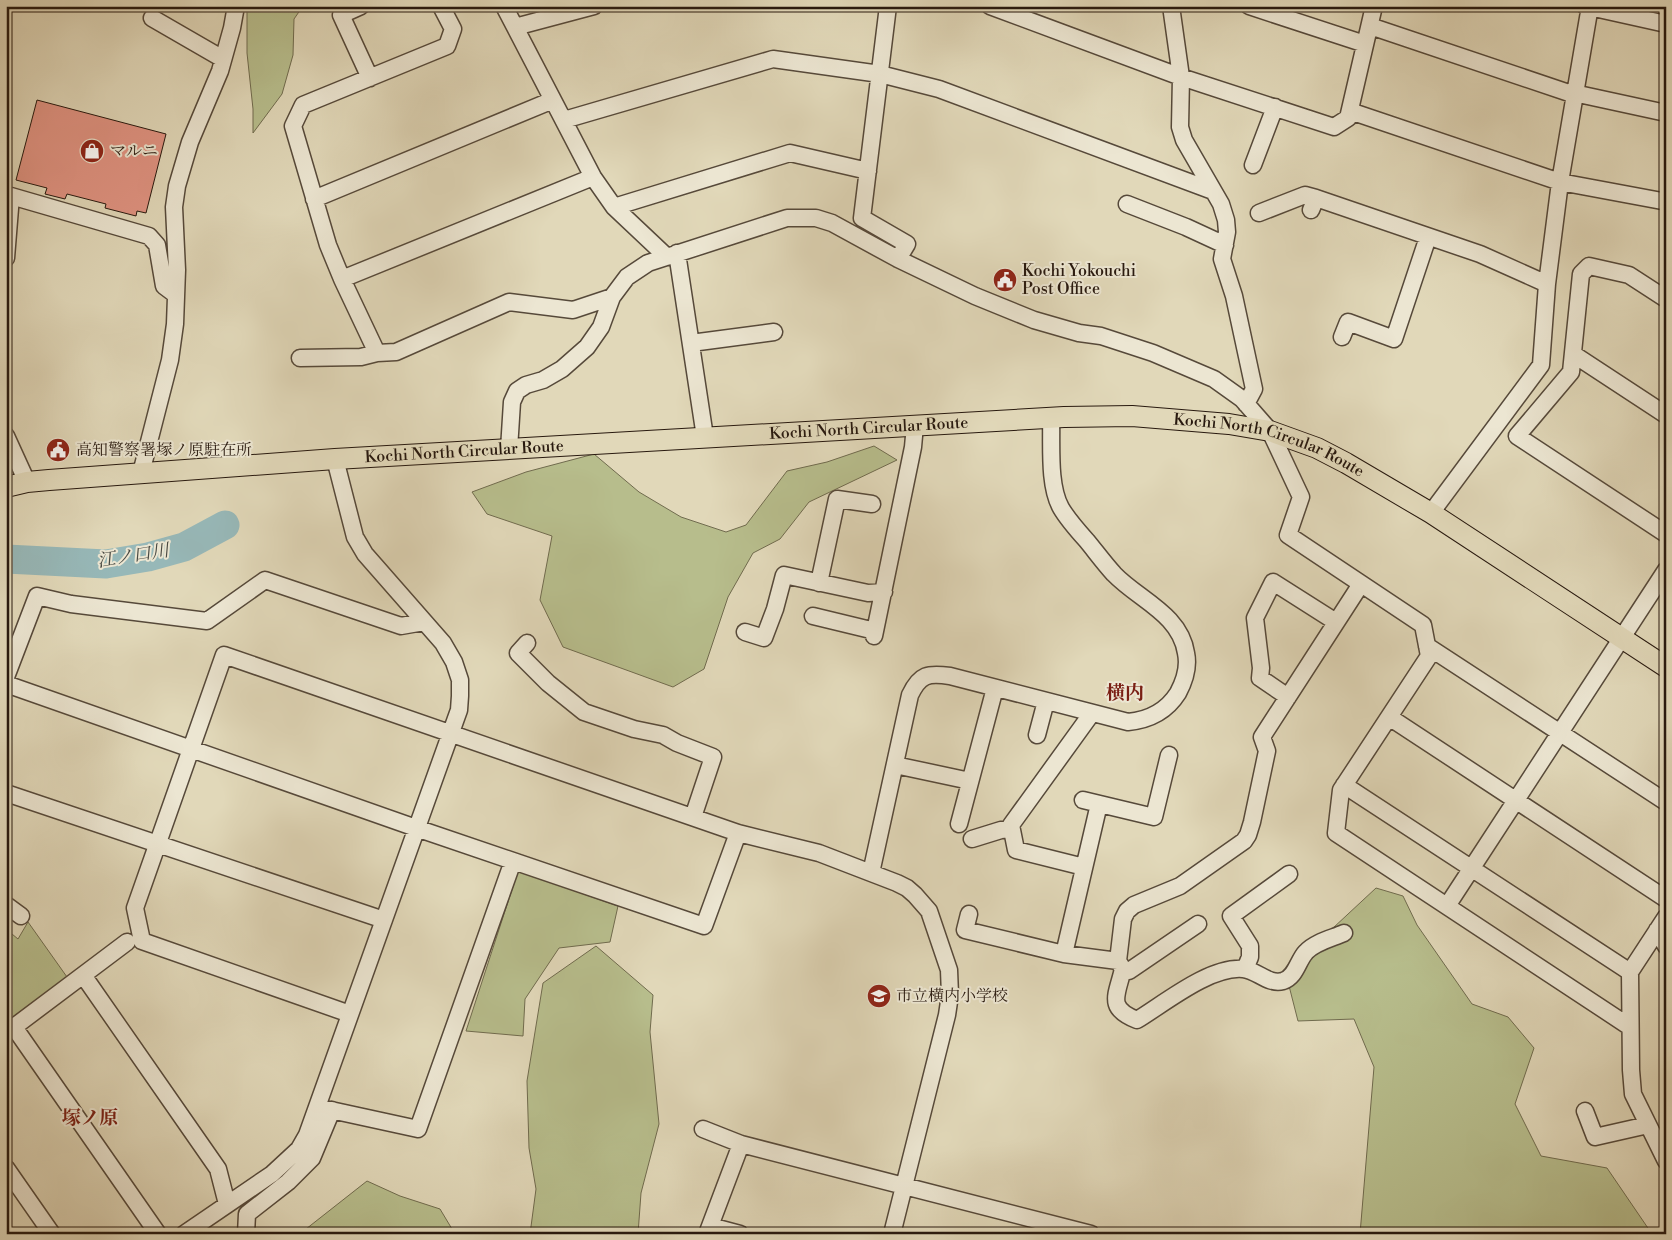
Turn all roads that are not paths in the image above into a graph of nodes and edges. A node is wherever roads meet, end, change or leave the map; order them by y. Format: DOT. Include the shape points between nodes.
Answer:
graph roads {
  1 [pos="236,6"];
  2 [pos="360,6"];
  3 [pos="441,6"];
  4 [pos="504,6"];
  5 [pos="594,6"];
  6 [pos="888,6"];
  7 [pos="990,6"];
  8 [pos="1171,6"];
  9 [pos="1249,6"];
  10 [pos="1374,6"];
  11 [pos="1588,7"];
  12 [pos="152,18"];
  13 [pos="1666,24"];
  14 [pos="1370,26"];
  15 [pos="515,27"];
  16 [pos="1366,44"];
  17 [pos="223,59"];
  18 [pos="880,74"];
  19 [pos="1181,76"];
  20 [pos="370,78"];
  21 [pos="1576,94"];
  22 [pos="553,100"];
  23 [pos="1274,107"];
  24 [pos="1350,111"];
  25 [pos="1666,113"];
  26 [pos="564,120"];
  27 [pos="1254,165"];
  28 [pos="868,171"];
  29 [pos="593,177"];
  30 [pos="1560,182"];
  31 [pos="1213,191"];
  32 [pos="314,199"];
  33 [pos="1662,201"];
  34 [pos="1127,204"];
  35 [pos="614,207"];
  36 [pos="1259,213"];
  37 [pos="1428,237"];
  38 [pos="1225,245"];
  39 [pos="672,255"];
  40 [pos="6,258"];
  41 [pos="898,259"];
  42 [pos="342,279"];
  43 [pos="1547,284"];
  44 [pos="176,295"];
  45 [pos="612,296"];
  46 [pos="1666,299"];
  47 [pos="774,332"];
  48 [pos="1342,337"];
  49 [pos="690,343"];
  50 [pos="377,353"];
  51 [pos="1573,354"];
  52 [pos="300,358"];
  53 [pos="1246,404"];
  54 [pos="1666,415"];
  55 [pos="1051,418"];
  56 [pos="915,425"];
  57 [pos="1270,430"];
  58 [pos="6,436"];
  59 [pos="705,438"];
  60 [pos="509,449"];
  61 [pos="335,459"];
  62 [pos="141,473"];
  63 [pos="26,482"];
  64 [pos="6,487"];
  65 [pos="872,504"];
  66 [pos="1431,513"];
  67 [pos="1666,534"];
  68 [pos="1666,570"];
  69 [pos="818,583"];
  70 [pos="1361,584"];
  71 [pos="884,592"];
  72 [pos="813,616"];
  73 [pos="424,622"];
  74 [pos="1336,622"];
  75 [pos="744,632"];
  76 [pos="1621,638"];
  77 [pos="527,643"];
  78 [pos="1427,646"];
  79 [pos="1666,666"];
  80 [pos="6,677"];
  81 [pos="6,684"];
  82 [pos="994,688"];
  83 [pos="1288,697"];
  84 [pos="1046,701"];
  85 [pos="1092,713"];
  86 [pos="1389,717"];
  87 [pos="450,733"];
  88 [pos="1560,733"];
  89 [pos="1037,735"];
  90 [pos="191,748"];
  91 [pos="1169,755"];
  92 [pos="895,765"];
  93 [pos="970,780"];
  94 [pos="1344,785"];
  95 [pos="6,793"];
  96 [pos="1516,801"];
  97 [pos="1666,802"];
  98 [pos="693,817"];
  99 [pos="959,824"];
  100 [pos="416,828"];
  101 [pos="1011,829"];
  102 [pos="738,832"];
  103 [pos="972,839"];
  104 [pos="157,844"];
  105 [pos="512,861"];
  106 [pos="1084,867"];
  107 [pos="1472,869"];
  108 [pos="871,873"];
  109 [pos="1289,874"];
  110 [pos="1666,899"];
  111 [pos="6,905"];
  112 [pos="1448,906"];
  113 [pos="969,914"];
  114 [pos="22,916"];
  115 [pos="384,920"];
  116 [pos="1198,924"];
  117 [pos="1661,924"];
  118 [pos="1344,934"];
  119 [pos="127,942"];
  120 [pos="1666,946"];
  121 [pos="1064,954"];
  122 [pos="1121,965"];
  123 [pos="1245,969"];
  124 [pos="1630,972"];
  125 [pos="83,975"];
  126 [pos="350,1014"];
  127 [pos="1630,1027"];
  128 [pos="10,1030"];
  129 [pos="325,1108"];
  130 [pos="1585,1111"];
  131 [pos="703,1129"];
  132 [pos="1656,1129"];
  133 [pos="741,1144"];
  134 [pos="1666,1161"];
  135 [pos="6,1168"];
  136 [pos="904,1186"];
  137 [pos="227,1204"];
  138 [pos="709,1230"];
  139 [pos="52,1234"];
  140 [pos="158,1234"];
  141 [pos="184,1234"];
  142 [pos="246,1234"];
  143 [pos="740,1234"];
  144 [pos="892,1234"];
  145 [pos="1091,1234"];
  1 -- 17 [label="street"];
  2 -- 20 [label="street" via="341,15"];
  3 -- 20 [label="street" via="453,29 447,46"];
  4 -- 15 [label="street"];
  5 -- 15 [label="street"];
  6 -- 18 [label="street"];
  7 -- 19 [label="street"];
  8 -- 19 [label="street"];
  9 -- 16 [label="street"];
  10 -- 14 [label="street"];
  11 -- 13 [label="street"];
  11 -- 21 [label="street"];
  12 -- 17 [label="street"];
  14 -- 16 [label="street"];
  14 -- 21 [label="street"];
  15 -- 22 [label="street"];
  16 -- 24 [label="street"];
  17 -- 44 [label="street" via="176,186"];
  18 -- 26 [label="street" via="773,58"];
  18 -- 28 [label="street"];
  18 -- 31 [label="street" via="939,89"];
  19 -- 23 [label="street"];
  19 -- 31 [label="street" via="1180,127"];
  20 -- 32 [label="street" via="303,106 293,126"];
  21 -- 25 [label="street"];
  21 -- 30 [label="street"];
  22 -- 26 [label="street"];
  22 -- 32 [label="street"];
  23 -- 24 [label="street" via="1334,127 1348,118"];
  23 -- 27 [label="street"];
  24 -- 30 [label="street"];
  26 -- 29 [label="street"];
  28 -- 35 [label="street" via="790,153"];
  28 -- 41 [label="street" via="862,218 907,244"];
  29 -- 35 [label="street"];
  29 -- 42 [label="street"];
  30 -- 33 [label="street"];
  30 -- 43 [label="street"];
  31 -- 38 [label="street" via="1226,220"];
  32 -- 42 [label="street"];
  34 -- 38 [label="street"];
  35 -- 39 [label="street"];
  36 -- 37 [label="street" via="1304,195 1314,204"];
  37 -- 43 [label="street" via="1480,254"];
  37 -- 48 [label="street" via="1394,339 1348,322"];
  38 -- 53 [label="street" via="1222,259 1234,296 1254,389"];
  39 -- 41 [label="street" via="799,217 832,223"];
  39 -- 45 [label="street" via="637,269"];
  39 -- 49 [label="street"];
  40 -- 44 [label="street" via="11,196 149,236 158,245 164,286"];
  41 -- 53 [label="street" via="1034,320 1153,353 1214,379"];
  42 -- 50 [label="street"];
  43 -- 66 [label="street" via="1541,364"];
  44 -- 62 [label="street" via="170,360"];
  45 -- 50 [label="street" via="574,310 509,302 396,352"];
  45 -- 60 [label="street" via="601,327 586,347 562,369 517,391 512,402"];
  46 -- 51 [label="street" via="1629,275 1589,266 1581,274"];
  47 -- 49 [label="street"];
  49 -- 59 [label="street"];
  50 -- 52 [label="street" via="361,357"];
  51 -- 54 [label="street"];
  51 -- 67 [label="street" via="1571,372 1517,436"];
  53 -- 57 [label="street"];
  55 -- 56 [label="main road, Kochi North Circular Route"];
  55 -- 57 [label="main road, Kochi North Circular Route" via="1132,416"];
  55 -- 85 [label="street" via="1054,487 1060,507 1114,573 1175,624 1188,660 1182,685 1158,713 1144,720 1128,722"];
  56 -- 59 [label="main road, Kochi North Circular Route"];
  56 -- 71 [label="street"];
  57 -- 66 [label="main road, Kochi North Circular Route" via="1339,459"];
  57 -- 70 [label="street" via="1300,497 1288,535"];
  58 -- 63 [label="street"];
  59 -- 60 [label="main road, Kochi North Circular Route"];
  60 -- 61 [label="main road, Kochi North Circular Route"];
  61 -- 62 [label="main road, Kochi North Circular Route"];
  61 -- 73 [label="street" via="355,537 365,554"];
  62 -- 63 [label="main road, Kochi North Circular Route"];
  63 -- 64 [label="main road, Kochi North Circular Route"];
  65 -- 69 [label="street" via="837,499"];
  66 -- 76 [label="main road, Kochi North Circular Route"];
  68 -- 76 [label="street"];
  69 -- 71 [label="street" via="868,593"];
  69 -- 75 [label="street" via="784,575 764,638"];
  70 -- 74 [label="street"];
  70 -- 78 [label="street" via="1423,625"];
  71 -- 72 [label="street" via="874,634"];
  73 -- 80 [label="street" via="401,626 265,580 207,621 70,604 37,596"];
  73 -- 87 [label="street" via="443,643 460,680 458,710"];
  74 -- 83 [label="street"];
  74 -- 83 [label="street" via="1273,582 1255,618 1260,678"];
  76 -- 79 [label="main road, Kochi North Circular Route"];
  76 -- 88 [label="street"];
  77 -- 98 [label="street" via="518,653 584,712 663,735 676,744 713,757"];
  78 -- 86 [label="street" via="1429,656"];
  78 -- 88 [label="street"];
  81 -- 90 [label="street"];
  82 -- 84 [label="street"];
  82 -- 92 [label="street" via="938,674 917,681 910,695"];
  82 -- 93 [label="street"];
  83 -- 122 [label="street" via="1262,737 1266,751 1248,835 1180,886 1134,905 1127,912 1123,919"];
  84 -- 85 [label="street"];
  84 -- 89 [label="street"];
  85 -- 101 [label="street" via="1010,825"];
  86 -- 94 [label="street"];
  86 -- 96 [label="street"];
  87 -- 90 [label="street" via="224,655"];
  87 -- 98 [label="street"];
  87 -- 100 [label="street"];
  88 -- 96 [label="street"];
  88 -- 97 [label="street"];
  90 -- 100 [label="street"];
  90 -- 104 [label="street"];
  91 -- 106 [label="street" via="1154,817 1091,802"];
  92 -- 93 [label="street"];
  92 -- 108 [label="street"];
  93 -- 99 [label="street"];
  94 -- 107 [label="street"];
  94 -- 112 [label="street" via="1336,833"];
  95 -- 104 [label="street"];
  96 -- 107 [label="street"];
  96 -- 110 [label="street"];
  98 -- 102 [label="street"];
  100 -- 105 [label="street"];
  100 -- 115 [label="street"];
  101 -- 103 [label="street"];
  101 -- 106 [label="street" via="1016,850"];
  102 -- 105 [label="street" via="704,926"];
  102 -- 108 [label="street" via="819,853"];
  104 -- 115 [label="street"];
  104 -- 126 [label="street" via="135,908 142,941"];
  105 -- 129 [label="street" via="418,1129"];
  106 -- 121 [label="street"];
  107 -- 112 [label="street"];
  107 -- 124 [label="street"];
  108 -- 136 [label="street" via="907,888 929,912 949,970 947,1015"];
  109 -- 123 [label="street" via="1231,916 1250,946"];
  111 -- 114 [label="street"];
  112 -- 127 [label="street"];
  113 -- 121 [label="street" via="965,930"];
  115 -- 126 [label="street"];
  116 -- 122 [label="street" via="1129,970"];
  117 -- 120 [label="street"];
  117 -- 124 [label="street"];
  118 -- 123 [label="street" via="1306,952 1295,971 1284,981 1273,982"];
  119 -- 125 [label="street"];
  121 -- 122 [label="street"];
  122 -- 123 [label="street" via="1116,1000 1118,1008 1124,1015 1137,1020 1208,976"];
  124 -- 127 [label="street"];
  125 -- 128 [label="street"];
  125 -- 137 [label="street" via="218,1169"];
  126 -- 129 [label="street"];
  127 -- 132 [label="street" via="1633,1094"];
  128 -- 140 [label="street"];
  129 -- 137 [label="street" via="299,1149 272,1174"];
  129 -- 142 [label="street" via="312,1158 288,1182 247,1214"];
  130 -- 132 [label="street" via="1595,1137"];
  131 -- 133 [label="street"];
  132 -- 134 [label="street"];
  133 -- 136 [label="street"];
  133 -- 138 [label="street"];
  135 -- 139 [label="street"];
  136 -- 144 [label="street"];
  136 -- 145 [label="street"];
  137 -- 141 [label="street"];
  138 -- 143 [label="street"];
}
